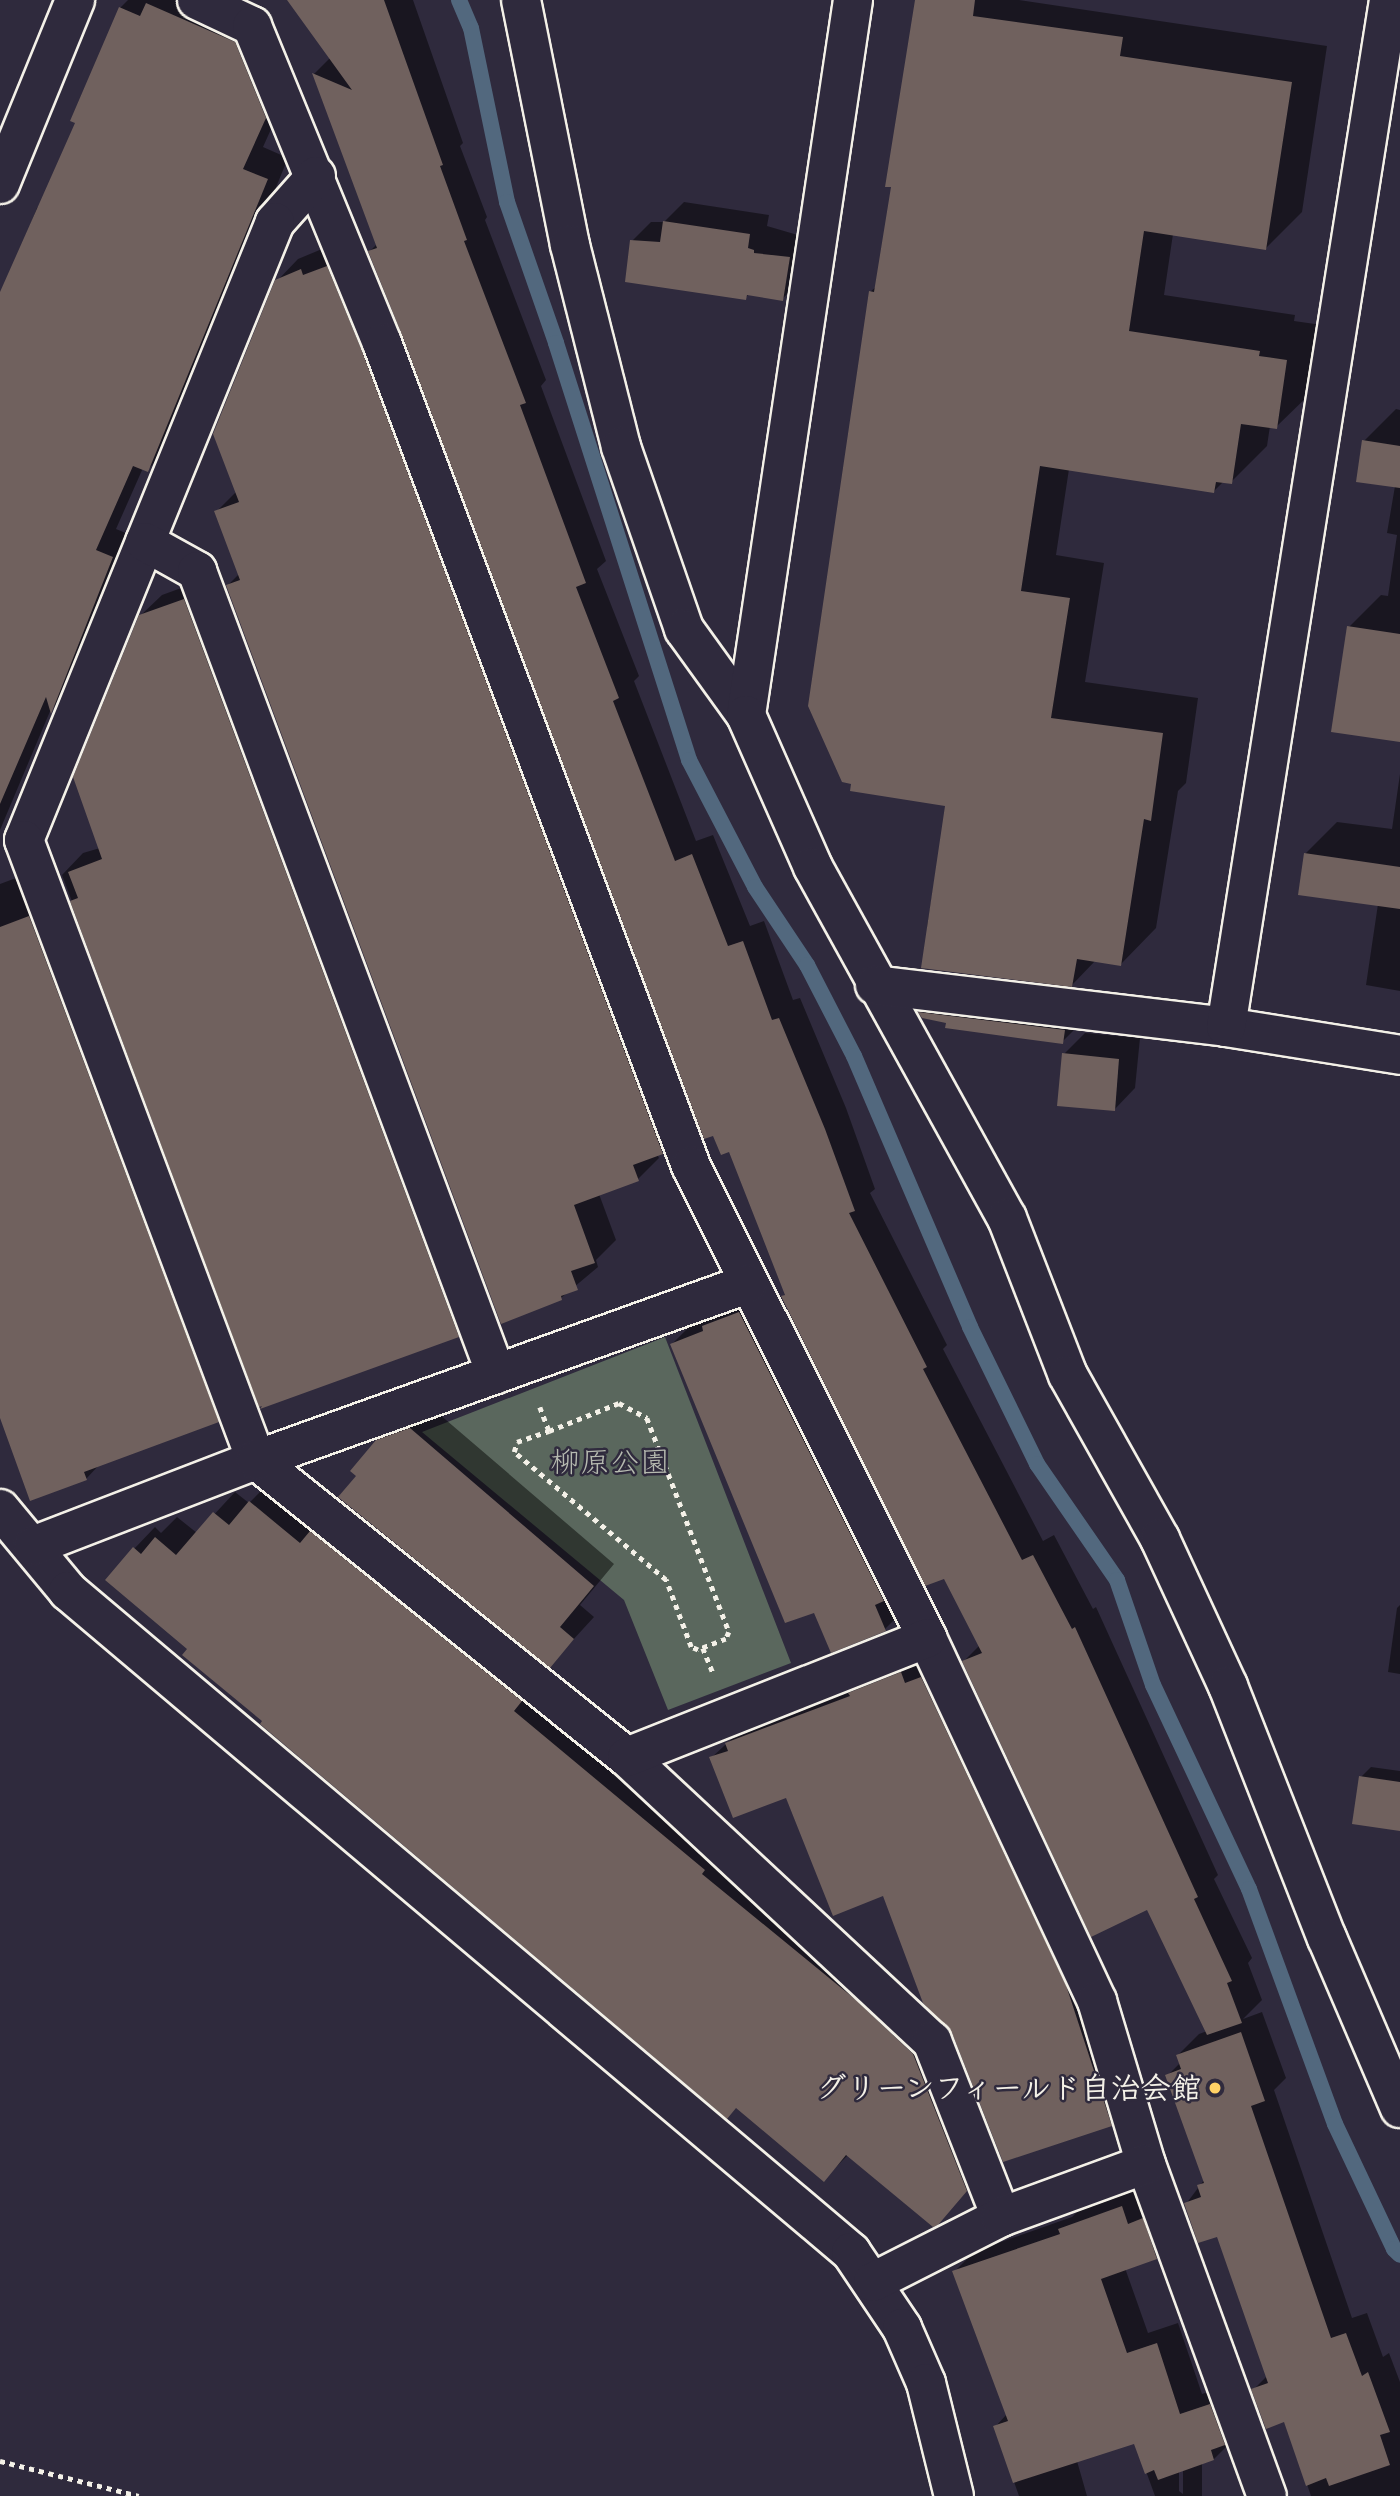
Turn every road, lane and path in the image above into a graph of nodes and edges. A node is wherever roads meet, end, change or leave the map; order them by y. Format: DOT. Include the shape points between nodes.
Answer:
graph roads {
  1 [pos="75,0"];
  2 [pos="197,0"];
  3 [pos="521,0"];
  4 [pos="853,0"];
  5 [pos="1389,0"];
  6 [pos="316,176"];
  7 [pos="0,184"];
  8 [pos="145,542"];
  9 [pos="746,715"];
  10 [pos="875,985"];
  11 [pos="1226,1027"];
  12 [pos="1400,1055"];
  13 [pos="747,1284"];
  14 [pos="510,1369"];
  15 [pos="549,1431"];
  16 [pos="256,1461"];
  17 [pos="0,1509"];
  18 [pos="33,1546"];
  19 [pos="927,1638"];
  20 [pos="626,1757"];
  21 [pos="1400,2108"];
  22 [pos="1146,2164"];
  23 [pos="1001,2217"];
  24 [pos="873,2282"];
  25 [pos="0,2461"];
  26 [pos="139,2496"];
  27 [pos="954,2496"];
  28 [pos="1267,2496"];
  1 -- 7 [label="street"];
  2 -- 6 [label="street" via="252,26"];
  3 -- 9 [label="street" via="570,245 621,447 684,629"];
  4 -- 9 [label="street"];
  5 -- 11 [label="street"];
  6 -- 8 [label="street" via="275,222"];
  6 -- 13 [label="street" via="691,1166"];
  8 -- 14 [label="street" via="197,571"];
  8 -- 16 [label="street" via="24,840"];
  9 -- 10 [label="street" via="813,867"];
  10 -- 11 [label="street"];
  10 -- 21 [label="street" via="1007,1218 1068,1374 1166,1551 1228,1686"];
  11 -- 12 [label="street"];
  13 -- 14 [label="street"];
  13 -- 19 [label="street"];
  14 -- 15 [label="path"];
  14 -- 16 [label="street"];
  15 -- 15 [label="path" via="619,1403 648,1418 729,1632 726,1639 698,1650 691,1647 666,1580 514,1452 517,1442"];
  16 -- 18 [label="street"];
  16 -- 20 [label="street"];
  17 -- 18 [label="street"];
  18 -- 24 [label="street" via="68,1591 851,2252"];
  19 -- 20 [label="street"];
  19 -- 22 [label="street" via="1097,2001"];
  20 -- 23 [label="street" via="932,2041"];
  22 -- 23 [label="street"];
  22 -- 28 [label="street"];
  23 -- 24 [label="street"];
  24 -- 27 [label="street" via="902,2328 926,2383"];
  25 -- 26 [label="path"];
}
